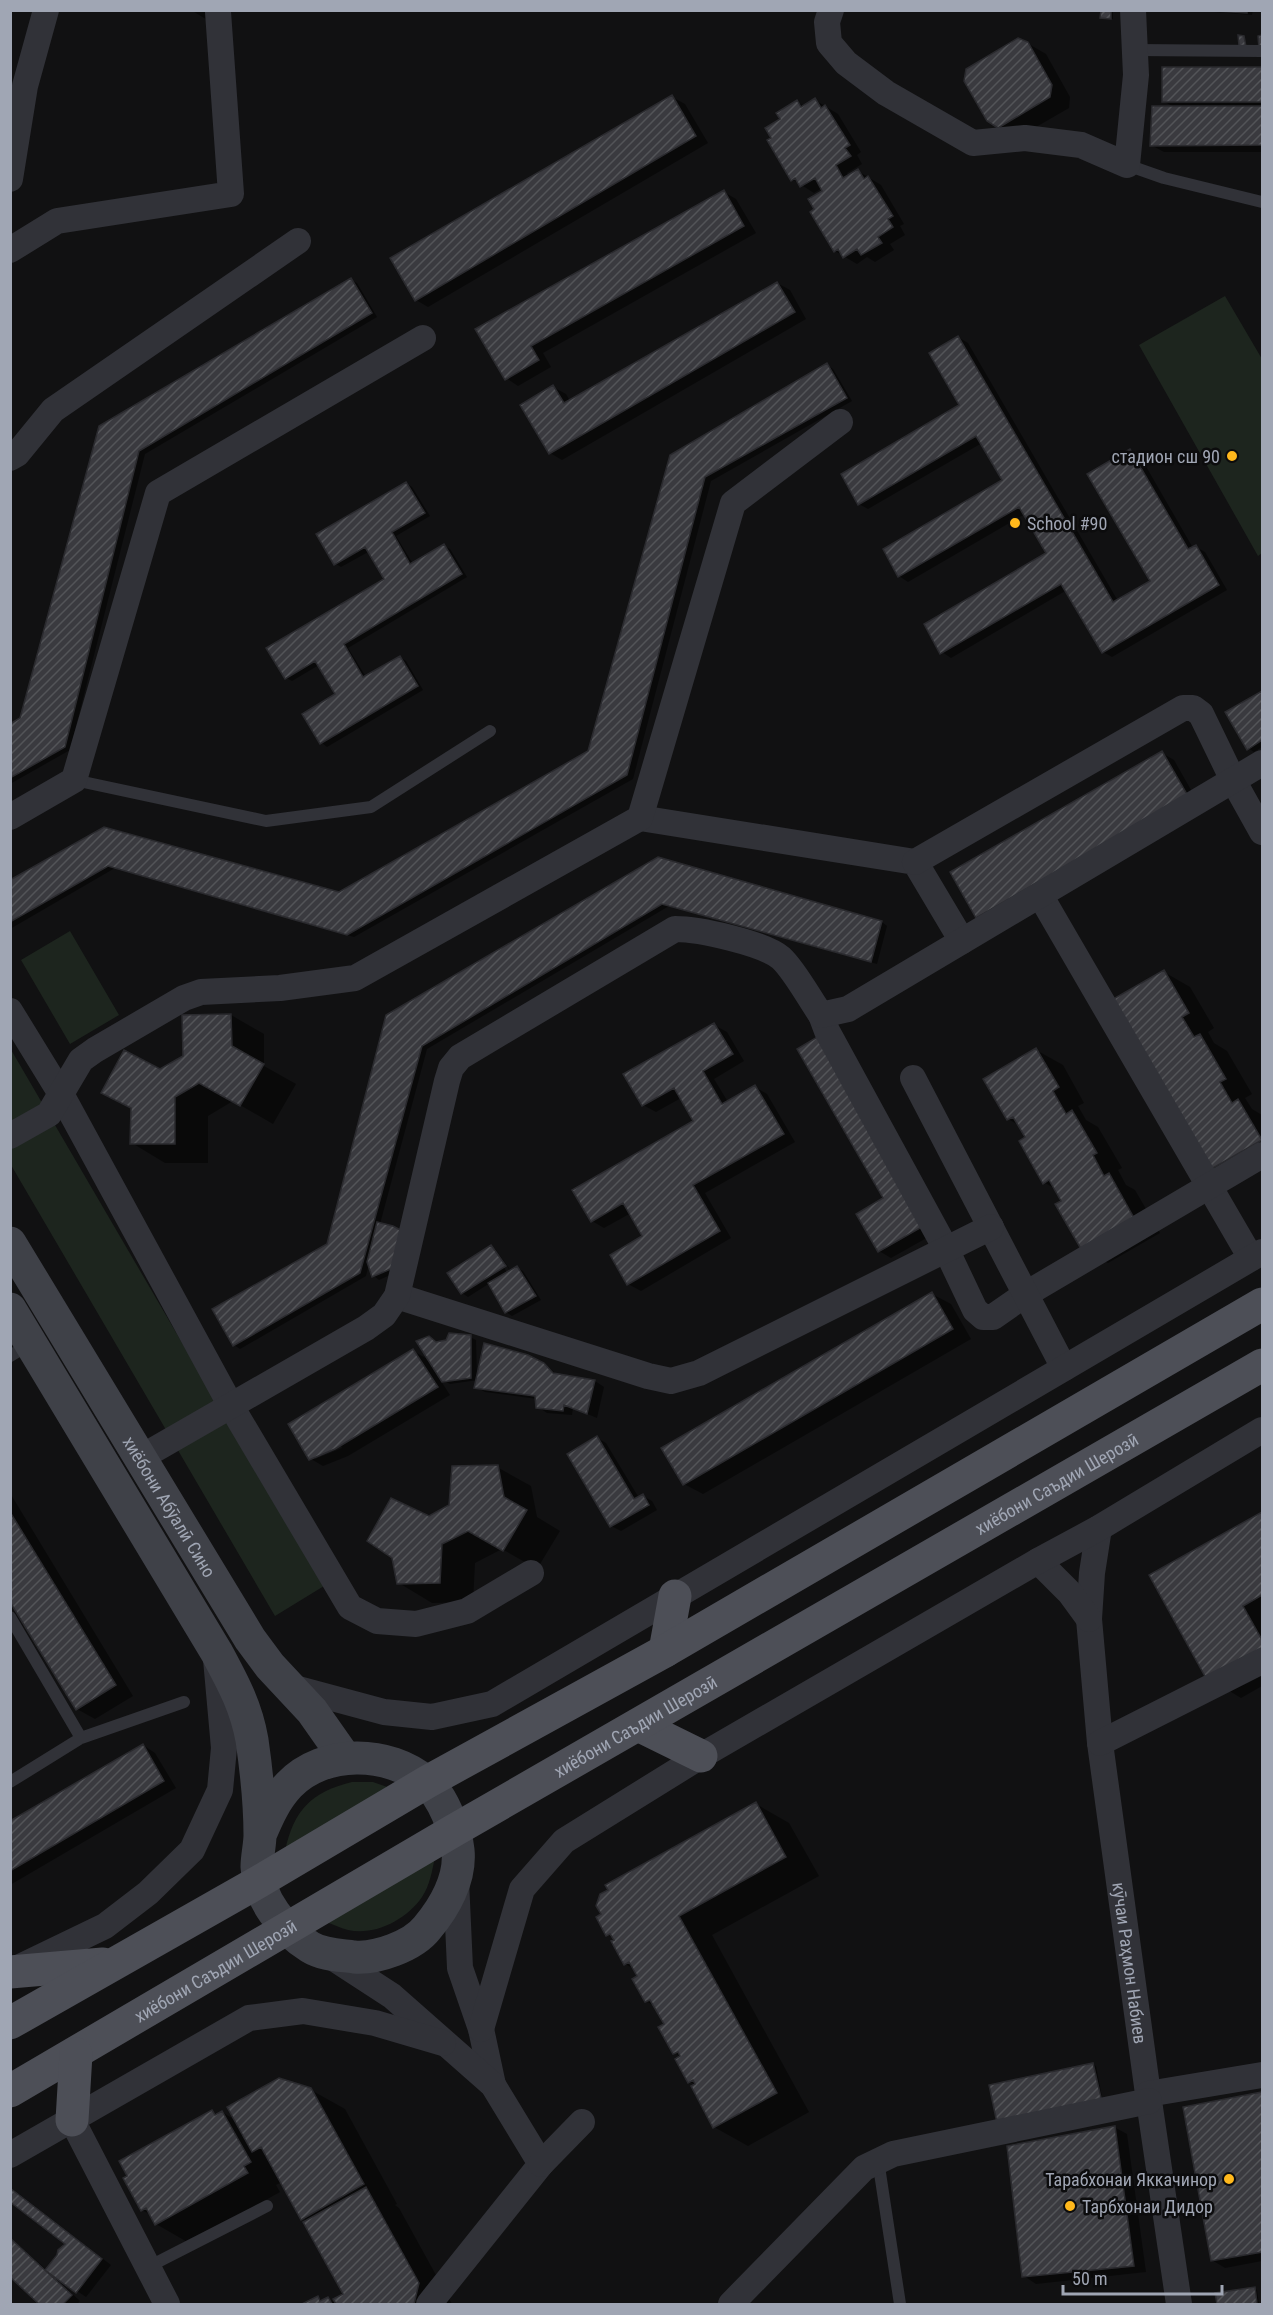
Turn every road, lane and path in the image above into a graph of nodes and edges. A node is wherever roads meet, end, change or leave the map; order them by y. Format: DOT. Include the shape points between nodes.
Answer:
graph roads {
  1 [pos="46,10"];
  2 [pos="831,10"];
  3 [pos="1133,10"];
  4 [pos="218,12"];
  5 [pos="1134,50"];
  6 [pos="1263,51"];
  7 [pos="1127,165"];
  8 [pos="10,179"];
  9 [pos="1263,202"];
  10 [pos="298,240"];
  11 [pos="11,246"];
  12 [pos="423,338"];
  13 [pos="840,422"];
  14 [pos="10,458"];
  15 [pos="490,731"];
  16 [pos="1263,763"];
  17 [pos="74,780"];
  18 [pos="1233,780"];
  19 [pos="10,817"];
  20 [pos="640,818"];
  21 [pos="1263,832"];
  22 [pos="915,862"];
  23 [pos="1040,895"];
  24 [pos="962,940"];
  25 [pos="10,1011"];
  26 [pos="821,1015"];
  27 [pos="913,1078"];
  28 [pos="61,1094"];
  29 [pos="10,1136"];
  30 [pos="1263,1155"];
  31 [pos="1209,1187"];
  32 [pos="991,1227"];
  33 [pos="10,1243"];
  34 [pos="946,1249"];
  35 [pos="1257,1255"];
  36 [pos="1026,1294"];
  37 [pos="397,1296"];
  38 [pos="1263,1304"];
  39 [pos="10,1309"];
  40 [pos="21,1349"];
  41 [pos="1263,1365"];
  42 [pos="1064,1368"];
  43 [pos="231,1406"];
  44 [pos="1263,1430"];
  45 [pos="140,1458"];
  46 [pos="1099,1528"];
  47 [pos="1038,1561"];
  48 [pos="531,1573"];
  49 [pos="675,1596"];
  50 [pos="10,1617"];
  51 [pos="1089,1619"];
  52 [pos="215,1650"];
  53 [pos="665,1651"];
  54 [pos="1263,1661"];
  55 [pos="291,1687"];
  56 [pos="184,1702"];
  57 [pos="638,1725"];
  58 [pos="81,1738"];
  59 [pos="1100,1743"];
  60 [pos="700,1756"];
  61 [pos="345,1758"];
  62 [pos="10,1782"];
  63 [pos="427,1782"];
  64 [pos="453,1832"];
  65 [pos="260,1835"];
  66 [pos="456,1874"];
  67 [pos="260,1881"];
  68 [pos="288,1929"];
  69 [pos="329,1954"];
  70 [pos="114,1964"];
  71 [pos="10,1972"];
  72 [pos="10,2023"];
  73 [pos="481,2029"];
  74 [pos="450,2045"];
  75 [pos="76,2054"];
  76 [pos="1263,2075"];
  77 [pos="493,2085"];
  78 [pos="10,2091"];
  79 [pos="1148,2098"];
  80 [pos="72,2120"];
  81 [pos="582,2122"];
  82 [pos="10,2155"];
  83 [pos="878,2160"];
  84 [pos="542,2164"];
  85 [pos="267,2206"];
  86 [pos="148,2267"];
  87 [pos="167,2304"];
  88 [pos="429,2304"];
  89 [pos="731,2304"];
  90 [pos="900,2304"];
  91 [pos="1179,2304"];
  1 -- 8 [label="street" via="25,86"];
  2 -- 7 [label="street" via="827,22 829,43 846,63 886,93 973,143 1025,138 1081,145"];
  3 -- 5 [label="street"];
  4 -- 11 [label="street" via="231,194 57,221"];
  5 -- 6 [label="lane"];
  5 -- 7 [label="street" via="1136,75"];
  7 -- 9 [label="lane"];
  10 -- 14 [label="street" via="54,410"];
  12 -- 17 [label="street" via="158,493"];
  13 -- 20 [label="street" via="734,503"];
  15 -- 17 [label="lane" via="371,807 266,822"];
  16 -- 18 [label="street"];
  17 -- 19 [label="street"];
  18 -- 21 [label="street"];
  18 -- 22 [label="street" via="1202,714 1193,708 1183,708"];
  18 -- 23 [label="street"];
  20 -- 22 [label="street"];
  20 -- 28 [label="street" via="354,978 280,988 201,992 184,998 81,1060"];
  22 -- 24 [label="street"];
  23 -- 24 [label="street"];
  23 -- 31 [label="street"];
  24 -- 26 [label="street" via="848,1009"];
  25 -- 28 [label="street"];
  26 -- 34 [label="street"];
  26 -- 37 [label="street" via="783,960 772,952 694,929 675,928 460,1057 447,1081"];
  27 -- 32 [label="street"];
  28 -- 29 [label="street" via="49,1114"];
  28 -- 43 [label="street"];
  30 -- 31 [label="street"];
  31 -- 35 [label="street"];
  31 -- 36 [label="street"];
  32 -- 34 [label="street"];
  32 -- 36 [label="street"];
  33 -- 45 [label="main road, хиёбони Абӯалӣ Сино"];
  34 -- 36 [label="street" via="975,1310 983,1317 993,1317"];
  34 -- 37 [label="street" via="699,1373 671,1381"];
  35 -- 42 [label="street"];
  36 -- 42 [label="street"];
  37 -- 43 [label="street" via="384,1315 366,1328"];
  38 -- 53 [label="main road"];
  39 -- 40 [label="main road, хиёбони Абӯалӣ Сино"];
  40 -- 52 [label="main road, хиёбони Абӯалӣ Сино"];
  41 -- 57 [label="main road, хиёбони Саъдии Шерозӣ"];
  42 -- 49 [label="street"];
  43 -- 45 [label="street"];
  43 -- 48 [label="street" via="350,1607 377,1621 416,1624 467,1611"];
  44 -- 46 [label="street"];
  45 -- 55 [label="main road, хиёбони Абӯалӣ Сино" via="250,1639"];
  46 -- 47 [label="street"];
  46 -- 51 [label="street, кӯчаи Раҳмон Набиев"];
  47 -- 51 [label="street"];
  47 -- 60 [label="street"];
  49 -- 53 [label="main road"];
  49 -- 55 [label="street" via="492,1704 432,1717 384,1712"];
  50 -- 58 [label="lane"];
  51 -- 59 [label="street, кӯчаи Раҳмон Набиев"];
  52 -- 65 [label="main road, хиёбони Абӯалӣ Сино" via="245,1707"];
  52 -- 71 [label="street" via="223,1769 220,1790 192,1850 148,1893 105,1926"];
  53 -- 63 [label="main road"];
  54 -- 59 [label="street"];
  55 -- 61 [label="main road, хиёбони Абӯалӣ Сино"];
  56 -- 58 [label="lane"];
  57 -- 60 [label="main road"];
  57 -- 64 [label="main road, хиёбони Саъдии Шерозӣ"];
  58 -- 62 [label="lane"];
  59 -- 79 [label="street, кӯчаи Раҳмон Набиев"];
  60 -- 73 [label="street" via="564,1841 522,1889"];
  61 -- 63 [label="main road, хиёбони Абӯалӣ Сино" via="375,1759"];
  61 -- 65 [label="main road, хиёбони Абӯалӣ Сино" via="316,1766 290,1783 271,1807"];
  63 -- 64 [label="main road, хиёбони Абӯалӣ Сино" via="447,1812"];
  63 -- 67 [label="main road"];
  64 -- 66 [label="main road, хиёбони Абӯалӣ Сино" via="459,1852"];
  64 -- 68 [label="main road, хиёбони Саъдии Шерозӣ"];
  65 -- 67 [label="main road, хиёбони Абӯалӣ Сино"];
  66 -- 69 [label="main road, хиёбони Абӯалӣ Сино" via="439,1914 425,1931 396,1950 363,1958"];
  66 -- 73 [label="street" via="460,1968"];
  67 -- 68 [label="main road, хиёбони Абӯалӣ Сино" via="272,1910"];
  67 -- 70 [label="main road"];
  68 -- 69 [label="main road, хиёбони Абӯалӣ Сино" via="310,1947"];
  68 -- 75 [label="main road, хиёбони Саъдии Шерозӣ"];
  69 -- 74 [label="street" via="392,1996"];
  70 -- 71 [label="main road"];
  70 -- 72 [label="main road"];
  73 -- 77 [label="street"];
  74 -- 77 [label="street"];
  74 -- 80 [label="street" via="375,2023 303,2011 249,2018"];
  75 -- 78 [label="main road, хиёбони Саъдии Шерозӣ"];
  75 -- 80 [label="main road"];
  76 -- 79 [label="street"];
  77 -- 84 [label="street"];
  79 -- 83 [label="street"];
  79 -- 91 [label="street, кӯчаи Раҳмон Набиев"];
  80 -- 82 [label="street"];
  80 -- 86 [label="street"];
  81 -- 84 [label="street"];
  83 -- 89 [label="street" via="864,2168"];
  83 -- 90 [label="lane"];
  84 -- 88 [label="street"];
  85 -- 86 [label="lane"];
  86 -- 87 [label="street"];
}
